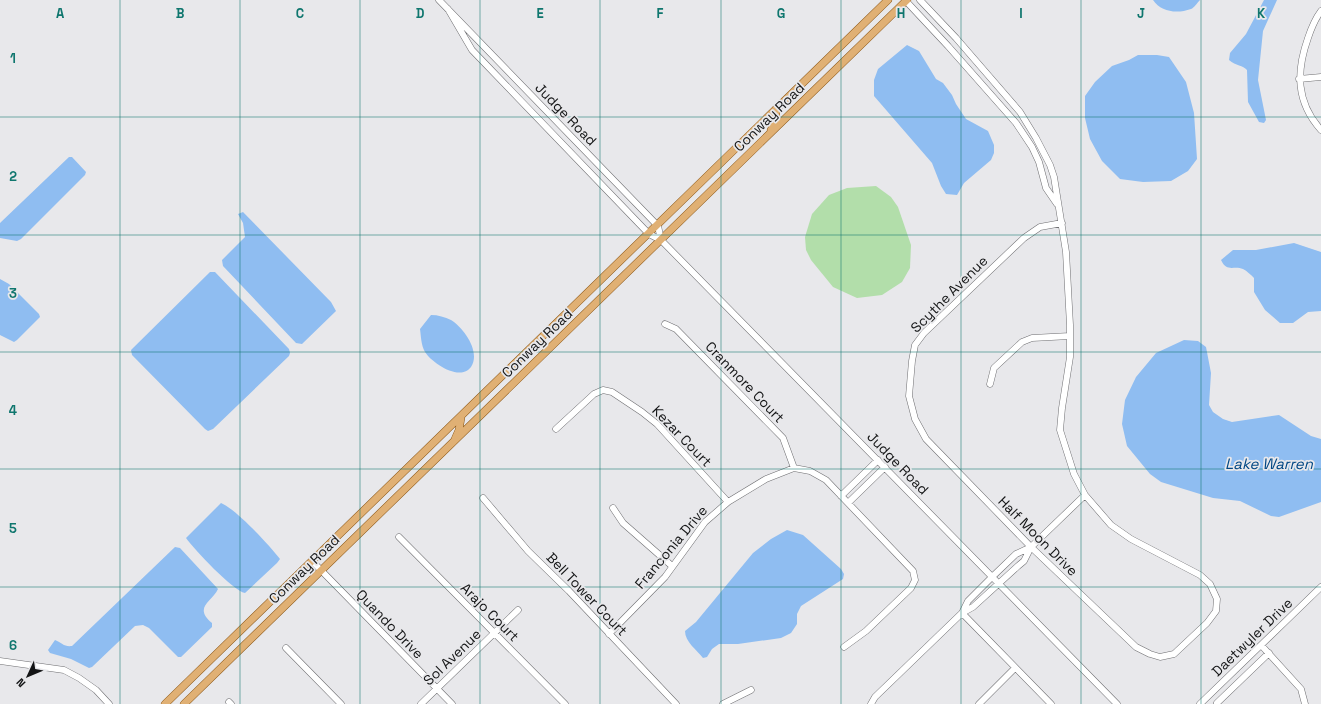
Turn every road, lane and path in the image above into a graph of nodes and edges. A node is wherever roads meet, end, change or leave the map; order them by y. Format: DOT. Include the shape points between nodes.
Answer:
graph roads {
  1 [pos="439,0"];
  2 [pos="888,0"];
  3 [pos="906,0"];
  4 [pos="920,0"];
  5 [pos="448,9"];
  6 [pos="1321,11"];
  7 [pos="956,38"];
  8 [pos="948,46"];
  9 [pos="1321,77"];
  10 [pos="1299,79"];
  11 [pos="776,109"];
  12 [pos="1321,130"];
  13 [pos="768,135"];
  14 [pos="1054,177"];
  15 [pos="1044,180"];
  16 [pos="1058,205"];
  17 [pos="1062,223"];
  18 [pos="658,226"];
  19 [pos="649,234"];
  20 [pos="661,240"];
  21 [pos="665,324"];
  22 [pos="1070,336"];
  23 [pos="990,384"];
  24 [pos="460,418"];
  25 [pos="556,429"];
  26 [pos="926,439"];
  27 [pos="453,443"];
  28 [pos="878,460"];
  29 [pos="885,466"];
  30 [pos="794,468"];
  31 [pos="856,481"];
  32 [pos="863,488"];
  33 [pos="1085,495"];
  34 [pos="841,496"];
  35 [pos="484,498"];
  36 [pos="728,502"];
  37 [pos="848,503"];
  38 [pos="612,508"];
  39 [pos="399,538"];
  40 [pos="1031,547"];
  41 [pos="1012,559"];
  42 [pos="312,561"];
  43 [pos="672,566"];
  44 [pos="1018,566"];
  45 [pos="321,571"];
  46 [pos="992,577"];
  47 [pos="998,584"];
  48 [pos="1321,587"];
  49 [pos="518,610"];
  50 [pos="962,613"];
  51 [pos="494,633"];
  52 [pos="609,634"];
  53 [pos="1261,645"];
  54 [pos="844,647"];
  55 [pos="286,648"];
  56 [pos="1268,653"];
  57 [pos="0,661"];
  58 [pos="1015,668"];
  59 [pos="436,689"];
  60 [pos="751,690"];
  61 [pos="1217,703"];
  62 [pos="109,704"];
  63 [pos="166,704"];
  64 [pos="184,704"];
  65 [pos="341,704"];
  66 [pos="421,704"];
  67 [pos="452,704"];
  68 [pos="565,704"];
  69 [pos="676,704"];
  70 [pos="723,704"];
  71 [pos="871,704"];
  72 [pos="979,704"];
  73 [pos="1051,704"];
  74 [pos="1117,704"];
  75 [pos="1200,704"];
  76 [pos="1305,704"];
  1 -- 5 [label="street, Judge Road"];
  2 -- 11 [label="main road, Conway Road"];
  3 -- 8 [label="street"];
  3 -- 13 [label="main road, Conway Road"];
  4 -- 7 [label="street"];
  5 -- 18 [label="street, Judge Road"];
  5 -- 19 [label="street, Judge Road" via="472,50"];
  6 -- 10 [label="street" via="1302,55"];
  7 -- 8 [label="street"];
  7 -- 14 [label="street" via="1020,112 1050,165"];
  8 -- 15 [label="street" via="1016,123 1032,147"];
  9 -- 10 [label="street"];
  10 -- 12 [label="street" via="1304,103"];
  11 -- 13 [label="main road" via="776,121"];
  11 -- 18 [label="main road, Conway Road"];
  13 -- 20 [label="main road, Conway Road"];
  14 -- 15 [label="street"];
  14 -- 16 [label="street"];
  15 -- 16 [label="street" via="1046,188"];
  16 -- 17 [label="street"];
  17 -- 22 [label="street"];
  17 -- 26 [label="street, Scythe Avenue" via="1040,227 1024,238 924,333 915,345 909,396 915,419"];
  18 -- 19 [label="main road, Conway Road"];
  18 -- 20 [label="street"];
  19 -- 20 [label="street, Judge Road"];
  19 -- 24 [label="main road, Conway Road"];
  20 -- 27 [label="main road, Conway Road"];
  20 -- 28 [label="street, Judge Road"];
  21 -- 30 [label="street, Cranmore Court" via="676,329 783,438"];
  22 -- 23 [label="street" via="1032,338 1022,342 994,368"];
  22 -- 33 [label="street" via="1070,357 1060,430 1074,474"];
  24 -- 27 [label="main road" via="459,430"];
  24 -- 42 [label="main road, Conway Road"];
  25 -- 36 [label="street, Kezar Court" via="594,394 603,390 612,392 657,424"];
  26 -- 40 [label="street, Half Moon Drive"];
  27 -- 45 [label="main road, Conway Road"];
  28 -- 29 [label="street, Judge Road"];
  28 -- 31 [label="street"];
  29 -- 32 [label="street"];
  29 -- 46 [label="street, Judge Road"];
  30 -- 34 [label="street" via="810,471 826,480"];
  30 -- 36 [label="street, Franconia Drive" via="766,479"];
  31 -- 32 [label="street"];
  31 -- 34 [label="street"];
  32 -- 37 [label="street"];
  33 -- 40 [label="street"];
  33 -- 40 [label="street, Half Moon Drive" via="1111,525 1144,546 1200,575 1210,584 1217,600 1216,611 1207,623 1174,654 1160,657 1150,654 1136,647"];
  34 -- 37 [label="street"];
  35 -- 52 [label="street, Bell Tower Court" via="528,551"];
  36 -- 43 [label="street, Franconia Drive" via="705,522"];
  37 -- 54 [label="street" via="913,572 915,580 911,588 866,632"];
  38 -- 43 [label="street" via="623,522"];
  39 -- 51 [label="street, Arajo Court"];
  40 -- 41 [label="street" via="1016,554"];
  40 -- 44 [label="street" via="1024,561"];
  41 -- 44 [label="street"];
  41 -- 46 [label="street"];
  42 -- 45 [label="street, Quando Drive"];
  42 -- 63 [label="main road, Conway Road"];
  43 -- 52 [label="street, Franconia Drive"];
  44 -- 47 [label="street"];
  45 -- 59 [label="street, Quando Drive"];
  45 -- 64 [label="main road, Conway Road"];
  46 -- 47 [label="street, Judge Road"];
  46 -- 50 [label="street" via="968,601"];
  47 -- 50 [label="street" via="973,608"];
  47 -- 74 [label="street, Judge Road"];
  48 -- 53 [label="street, Daetwyler Drive"];
  49 -- 51 [label="street, Sol Avenue"];
  50 -- 58 [label="street"];
  50 -- 71 [label="street" via="875,697"];
  51 -- 59 [label="street, Sol Avenue"];
  51 -- 68 [label="street, Arajo Court"];
  52 -- 69 [label="street, Bell Tower Court"];
  53 -- 56 [label="street"];
  53 -- 75 [label="street, Daetwyler Drive"];
  55 -- 65 [label="street"];
  56 -- 61 [label="street, Daetwyler Drive"];
  56 -- 76 [label="street" via="1301,689"];
  57 -- 62 [label="street" via="64,670 96,690"];
  58 -- 72 [label="street"];
  58 -- 73 [label="street"];
  59 -- 66 [label="street, Sol Avenue"];
  59 -- 67 [label="street, Quando Drive"];
  60 -- 70 [label="street"];
}
